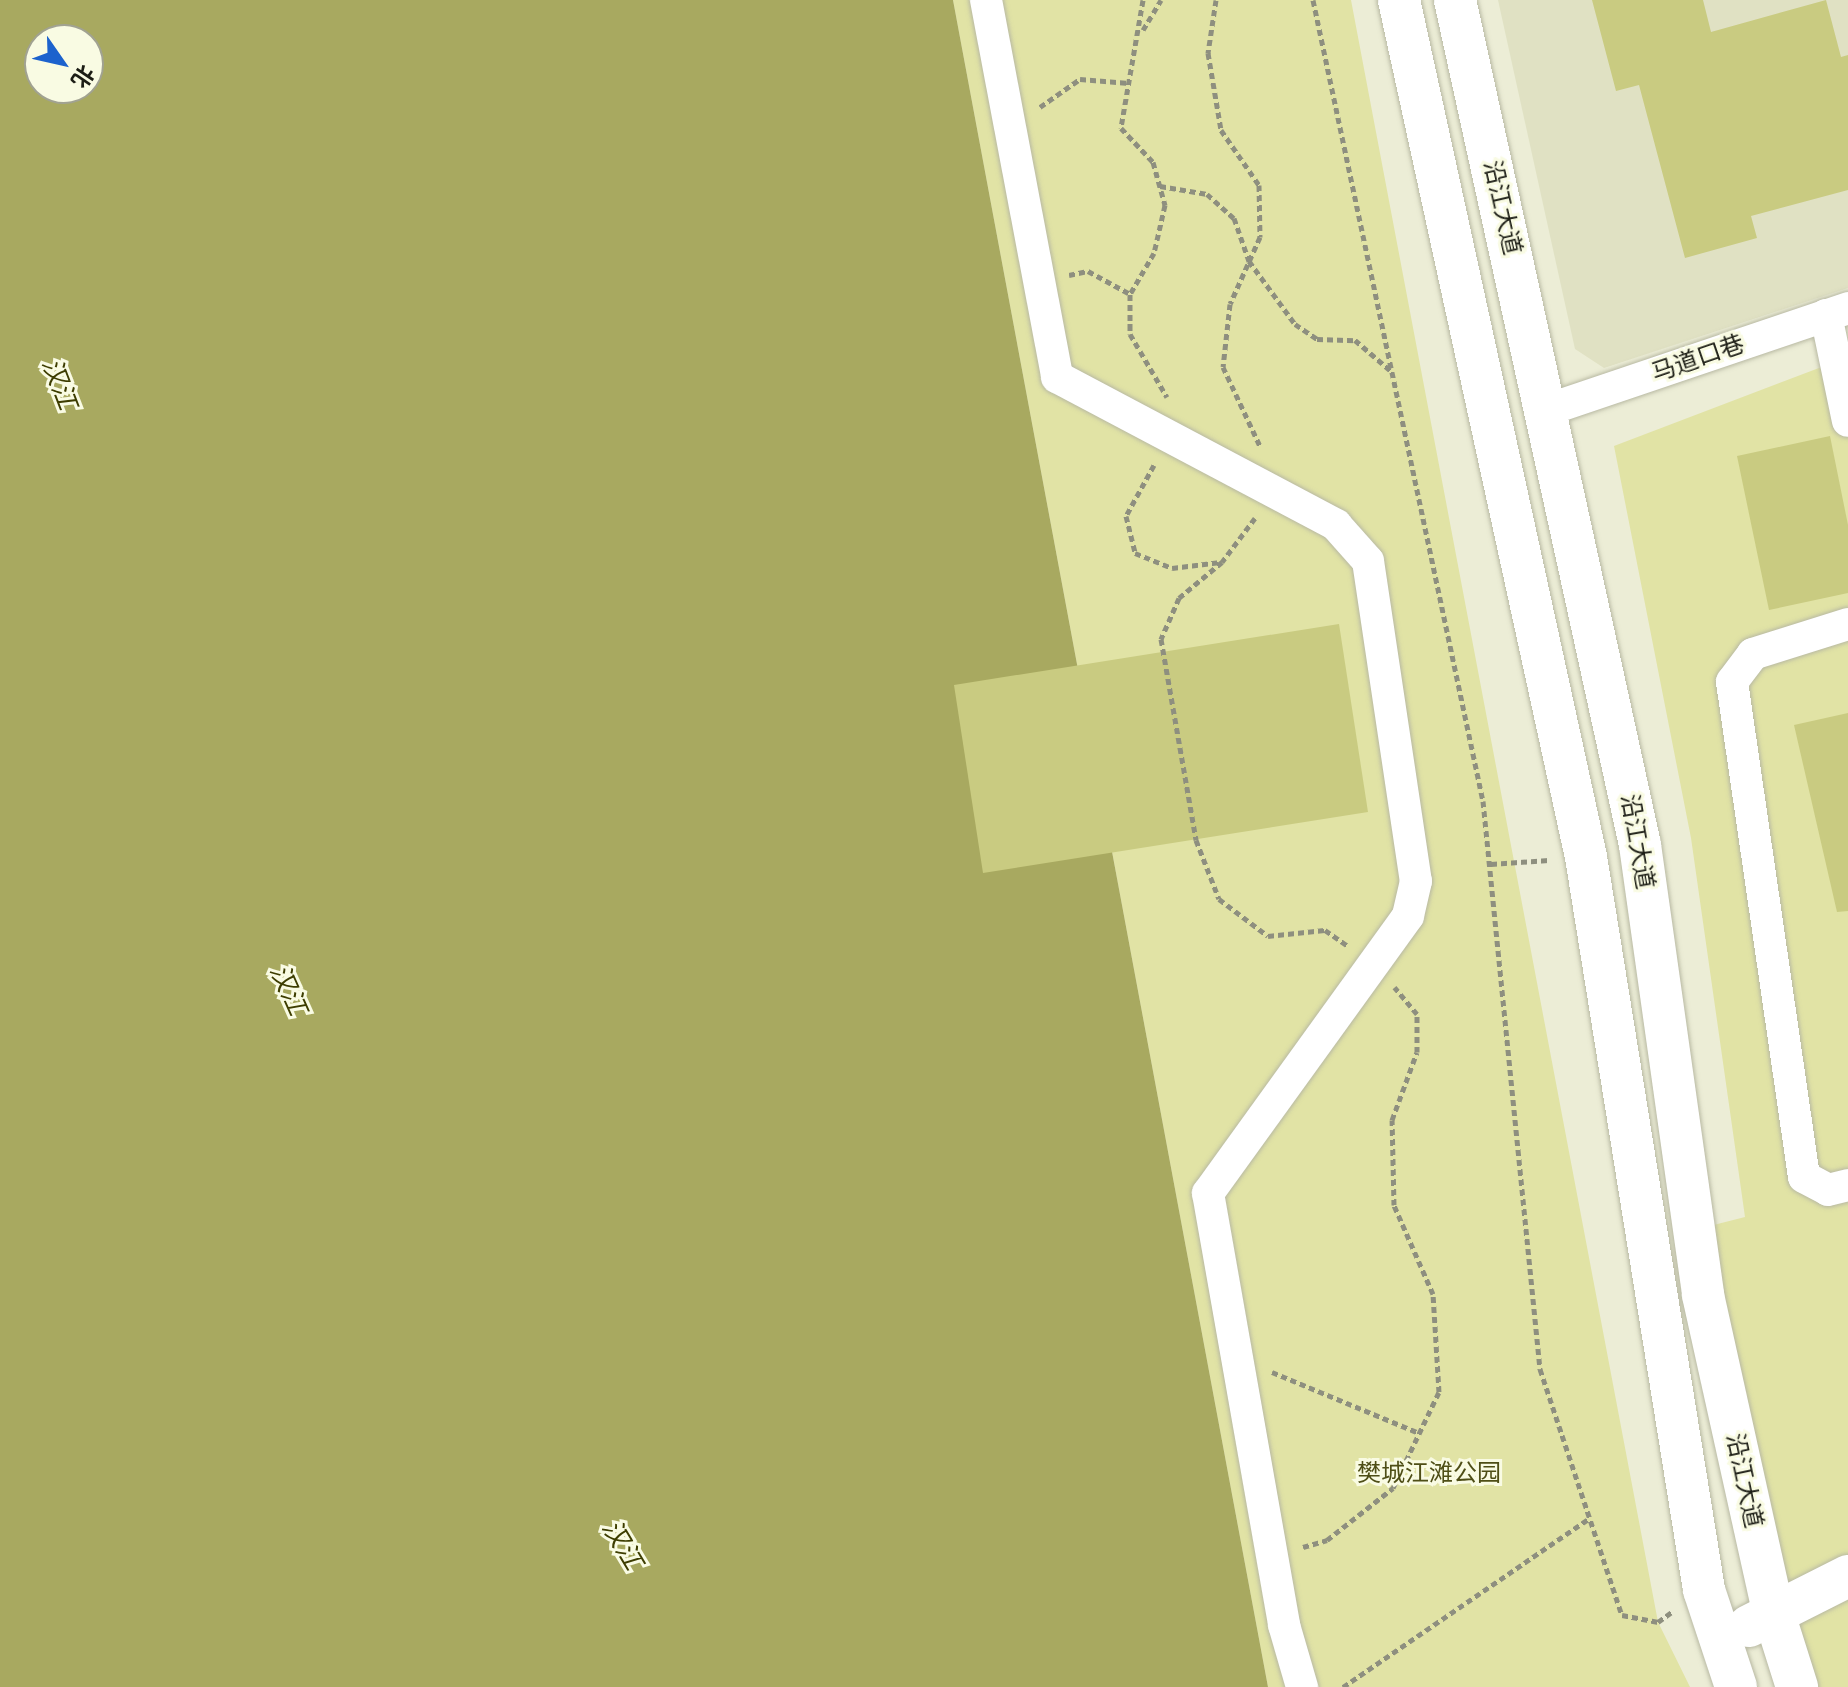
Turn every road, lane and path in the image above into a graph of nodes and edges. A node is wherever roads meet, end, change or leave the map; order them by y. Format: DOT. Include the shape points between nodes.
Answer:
graph roads {
  1 [pos="986,0"];
  2 [pos="1143,0"];
  3 [pos="1161,0"];
  4 [pos="1216,0"];
  5 [pos="1313,0"];
  6 [pos="1399,0"];
  7 [pos="1455,0"];
  8 [pos="1141,33"];
  9 [pos="1129,83"];
  10 [pos="1012,134"];
  11 [pos="1160,186"];
  12 [pos="1249,261"];
  13 [pos="1130,294"];
  14 [pos="1042,298"];
  15 [pos="1837,312"];
  16 [pos="1392,372"];
  17 [pos="1547,410"];
  18 [pos="1848,421"];
  19 [pos="1172,437"];
  20 [pos="1278,494"];
  21 [pos="1222,562"];
  22 [pos="1848,624"];
  23 [pos="1586,857"];
  24 [pos="1491,864"];
  25 [pos="1848,1185"];
  26 [pos="1237,1357"];
  27 [pos="1419,1433"];
  28 [pos="1590,1518"];
  29 [pos="1848,1576"];
  30 [pos="1704,1590"];
  31 [pos="1774,1614"];
  32 [pos="1720,1640"];
  33 [pos="1302,1687"];
  34 [pos="1343,1687"];
  35 [pos="1736,1687"];
  36 [pos="1797,1687"];
  1 -- 10 [label="street"];
  2 -- 8 [label="path"];
  3 -- 8 [label="path"];
  4 -- 12 [label="path" via="1208,53 1221,130 1259,185 1260,237"];
  5 -- 16 [label="path"];
  6 -- 23 [label="main road"];
  7 -- 17 [label="main road, 沿江大道"];
  8 -- 9 [label="path"];
  9 -- 10 [label="path" via="1080,79"];
  9 -- 11 [label="path" via="1121,128 1153,162"];
  10 -- 14 [label="street"];
  11 -- 12 [label="path" via="1207,194 1234,218"];
  11 -- 13 [label="path" via="1165,205 1154,253"];
  12 -- 16 [label="path" via="1295,324 1317,339 1355,340"];
  12 -- 20 [label="path" via="1230,304 1223,367"];
  13 -- 14 [label="path" via="1088,271 1066,276"];
  13 -- 19 [label="path" via="1130,334 1172,406"];
  14 -- 19 [label="street" via="1057,377"];
  15 -- 17 [label="street, 马道口巷"];
  15 -- 18 [label="street"];
  16 -- 24 [label="path"];
  17 -- 31 [label="main road, 沿江大道" via="1640,845 1703,1295"];
  19 -- 20 [label="street"];
  19 -- 21 [label="path" via="1126,516 1135,553 1172,568"];
  20 -- 26 [label="street" via="1336,525 1368,561 1416,881 1408,916 1208,1193"];
  22 -- 25 [label="street" via="1753,654 1732,682 1804,1177 1828,1190"];
  23 -- 24 [label="path"];
  23 -- 30 [label="main road"];
  24 -- 28 [label="path" via="1540,1369"];
  26 -- 27 [label="path"];
  26 -- 33 [label="street" via="1284,1625"];
  28 -- 30 [label="path" via="1622,1615 1658,1622"];
  28 -- 34 [label="path"];
  29 -- 31 [label="main road"];
  30 -- 32 [label="main road"];
  31 -- 32 [label="main road"];
  31 -- 36 [label="main road, 沿江大道"];
  32 -- 35 [label="main road"];
}
